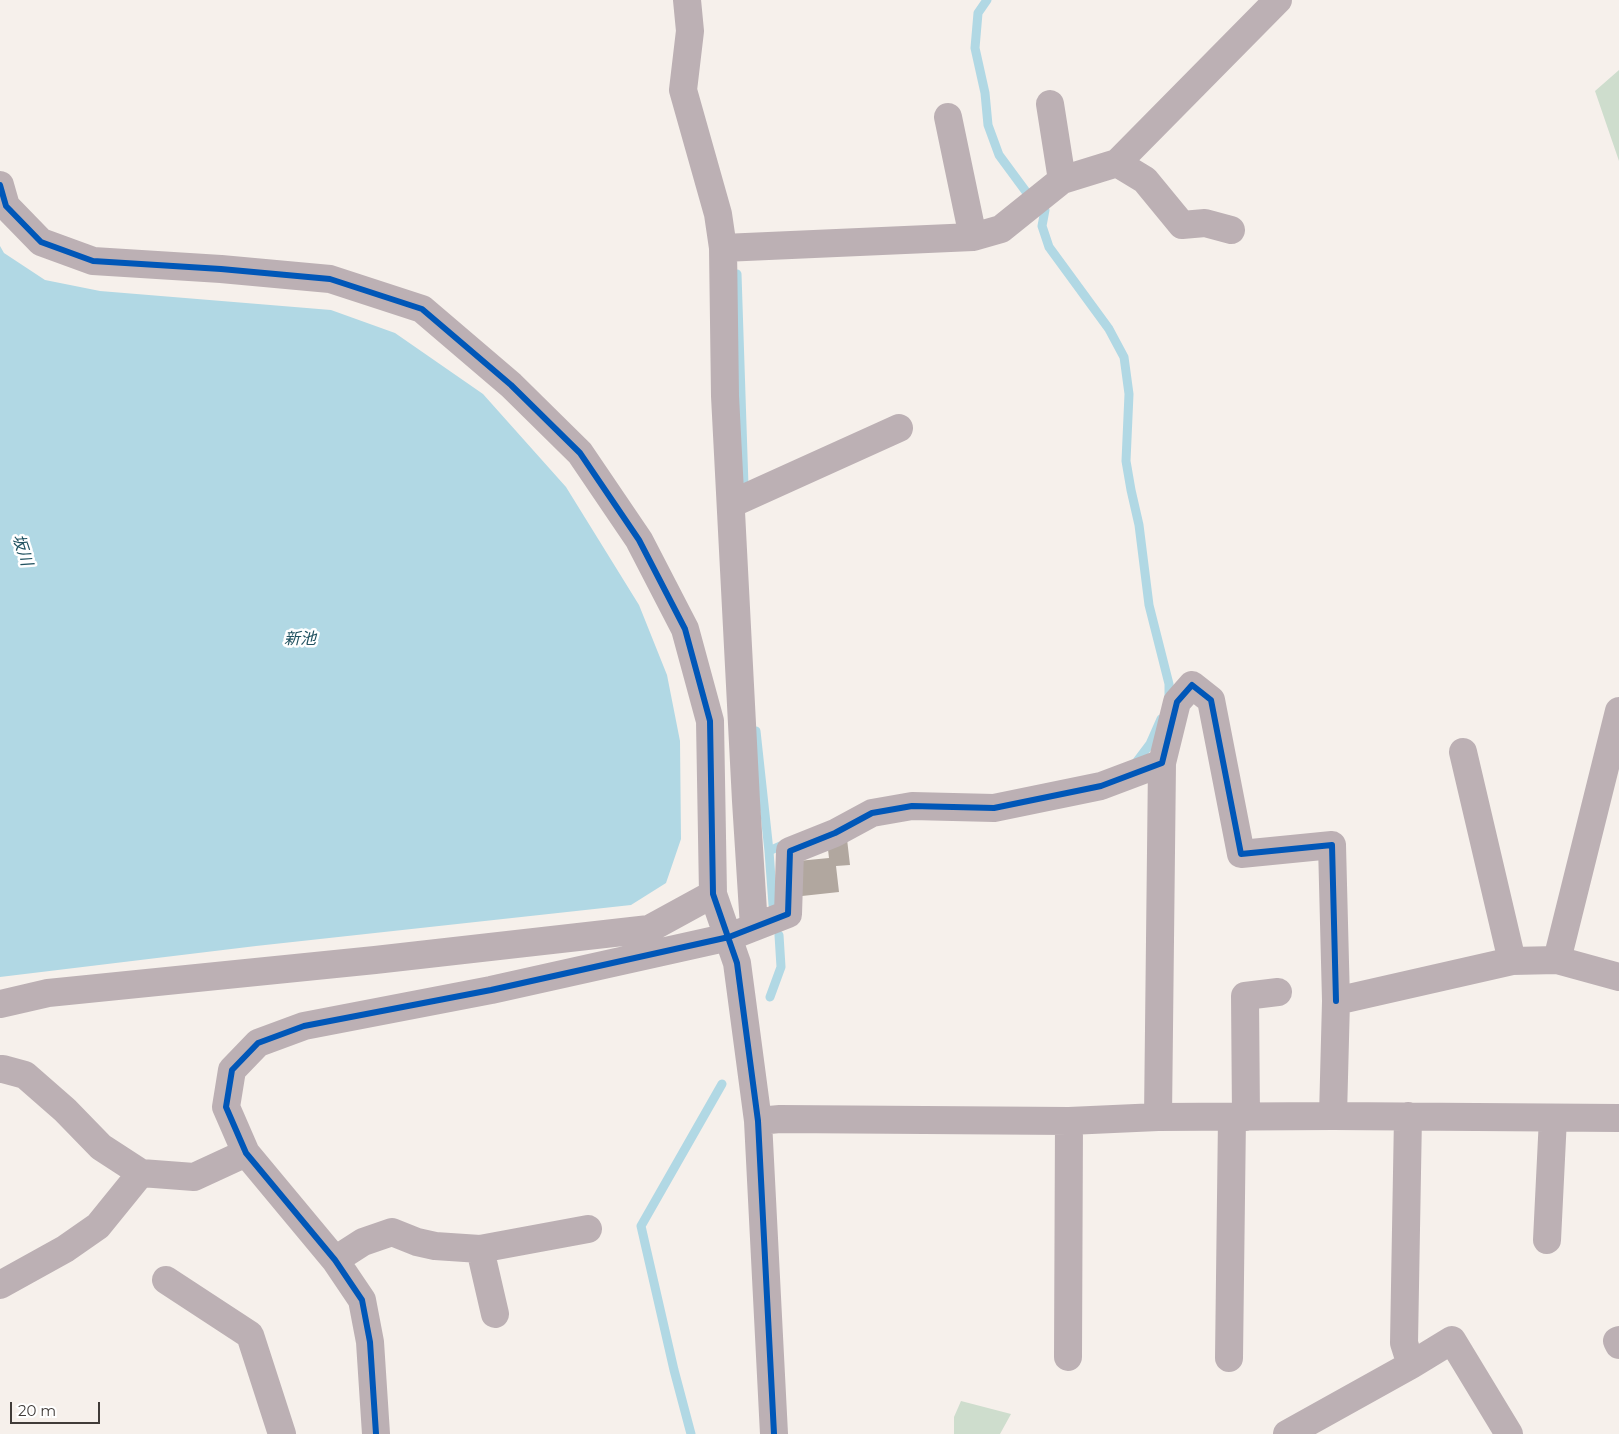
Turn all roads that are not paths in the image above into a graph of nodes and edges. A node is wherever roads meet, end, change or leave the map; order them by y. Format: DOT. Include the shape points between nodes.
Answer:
graph roads {
  1 [pos="687,0"];
  2 [pos="1278,0"];
  3 [pos="1050,104"];
  4 [pos="948,117"];
  5 [pos="1117,164"];
  6 [pos="1062,180"];
  7 [pos="0,186"];
  8 [pos="1232,230"];
  9 [pos="973,237"];
  10 [pos="723,248"];
  11 [pos="899,428"];
  12 [pos="731,504"];
  13 [pos="1619,711"];
  14 [pos="1462,752"];
  15 [pos="1162,763"];
  16 [pos="713,894"];
  17 [pos="754,927"];
  18 [pos="729,937"];
  19 [pos="1557,960"];
  20 [pos="1512,962"];
  21 [pos="1619,977"];
  22 [pos="1278,992"];
  23 [pos="1336,1001"];
  24 [pos="0,1004"];
  25 [pos="0,1070"];
  26 [pos="1333,1116"];
  27 [pos="1408,1116"];
  28 [pos="1158,1117"];
  29 [pos="1239,1117"];
  30 [pos="1553,1118"];
  31 [pos="1619,1118"];
  32 [pos="758,1121"];
  33 [pos="1069,1121"];
  34 [pos="246,1153"];
  35 [pos="142,1173"];
  36 [pos="588,1230"];
  37 [pos="1546,1240"];
  38 [pos="480,1249"];
  39 [pos="335,1260"];
  40 [pos="166,1280"];
  41 [pos="0,1285"];
  42 [pos="495,1314"];
  43 [pos="1619,1340"];
  44 [pos="1619,1345"];
  45 [pos="1068,1357"];
  46 [pos="1229,1358"];
  47 [pos="1411,1365"];
  48 [pos="282,1434"];
  49 [pos="376,1434"];
  50 [pos="774,1434"];
  51 [pos="1287,1434"];
  52 [pos="1508,1434"];
  1 -- 10 [label="street" via="690,31 683,90 718,214"];
  2 -- 5 [label="street"];
  3 -- 6 [label="street"];
  4 -- 9 [label="street"];
  5 -- 6 [label="street"];
  5 -- 8 [label="street" via="1145,180 1182,225 1205,223"];
  6 -- 9 [label="street" via="1001,229"];
  7 -- 16 [label="street" via="6,206 41,242 93,262 330,279 422,309 511,385 580,453 639,540 685,629 710,721"];
  9 -- 10 [label="street"];
  10 -- 12 [label="street" via="725,396"];
  11 -- 12 [label="street"];
  12 -- 17 [label="street"];
  13 -- 19 [label="street"];
  14 -- 20 [label="street"];
  15 -- 17 [label="street" via="1101,786 994,808 912,806 872,814 835,834 790,852 788,914"];
  15 -- 23 [label="street" via="1177,702 1192,685 1211,700 1242,854 1332,846"];
  15 -- 28 [label="street"];
  16 -- 18 [label="street"];
  16 -- 24 [label="street" via="649,929 48,993"];
  17 -- 18 [label="street"];
  18 -- 32 [label="street" via="737,962"];
  18 -- 34 [label="street" via="491,990 304,1026 258,1043 232,1070 226,1108"];
  19 -- 20 [label="street"];
  19 -- 21 [label="street"];
  20 -- 23 [label="street"];
  22 -- 29 [label="street" via="1245,996"];
  23 -- 26 [label="street"];
  25 -- 35 [label="street" via="4,1068 25,1075 101,1147"];
  26 -- 27 [label="street"];
  26 -- 29 [label="street"];
  27 -- 30 [label="street"];
  27 -- 47 [label="street" via="1404,1343"];
  28 -- 29 [label="street"];
  28 -- 33 [label="street"];
  29 -- 46 [label="street"];
  30 -- 31 [label="street"];
  30 -- 37 [label="street"];
  32 -- 33 [label="street"];
  32 -- 50 [label="street"];
  33 -- 45 [label="street"];
  34 -- 35 [label="street" via="194,1177"];
  34 -- 39 [label="street"];
  35 -- 41 [label="street" via="98,1226 65,1249"];
  36 -- 38 [label="street"];
  38 -- 39 [label="street" via="435,1246 392,1232 363,1242"];
  38 -- 42 [label="street"];
  39 -- 49 [label="street" via="362,1300 370,1342"];
  40 -- 48 [label="street" via="250,1335"];
  43 -- 44 [label="street"];
  47 -- 51 [label="street"];
  47 -- 52 [label="street" via="1452,1340"];
}
